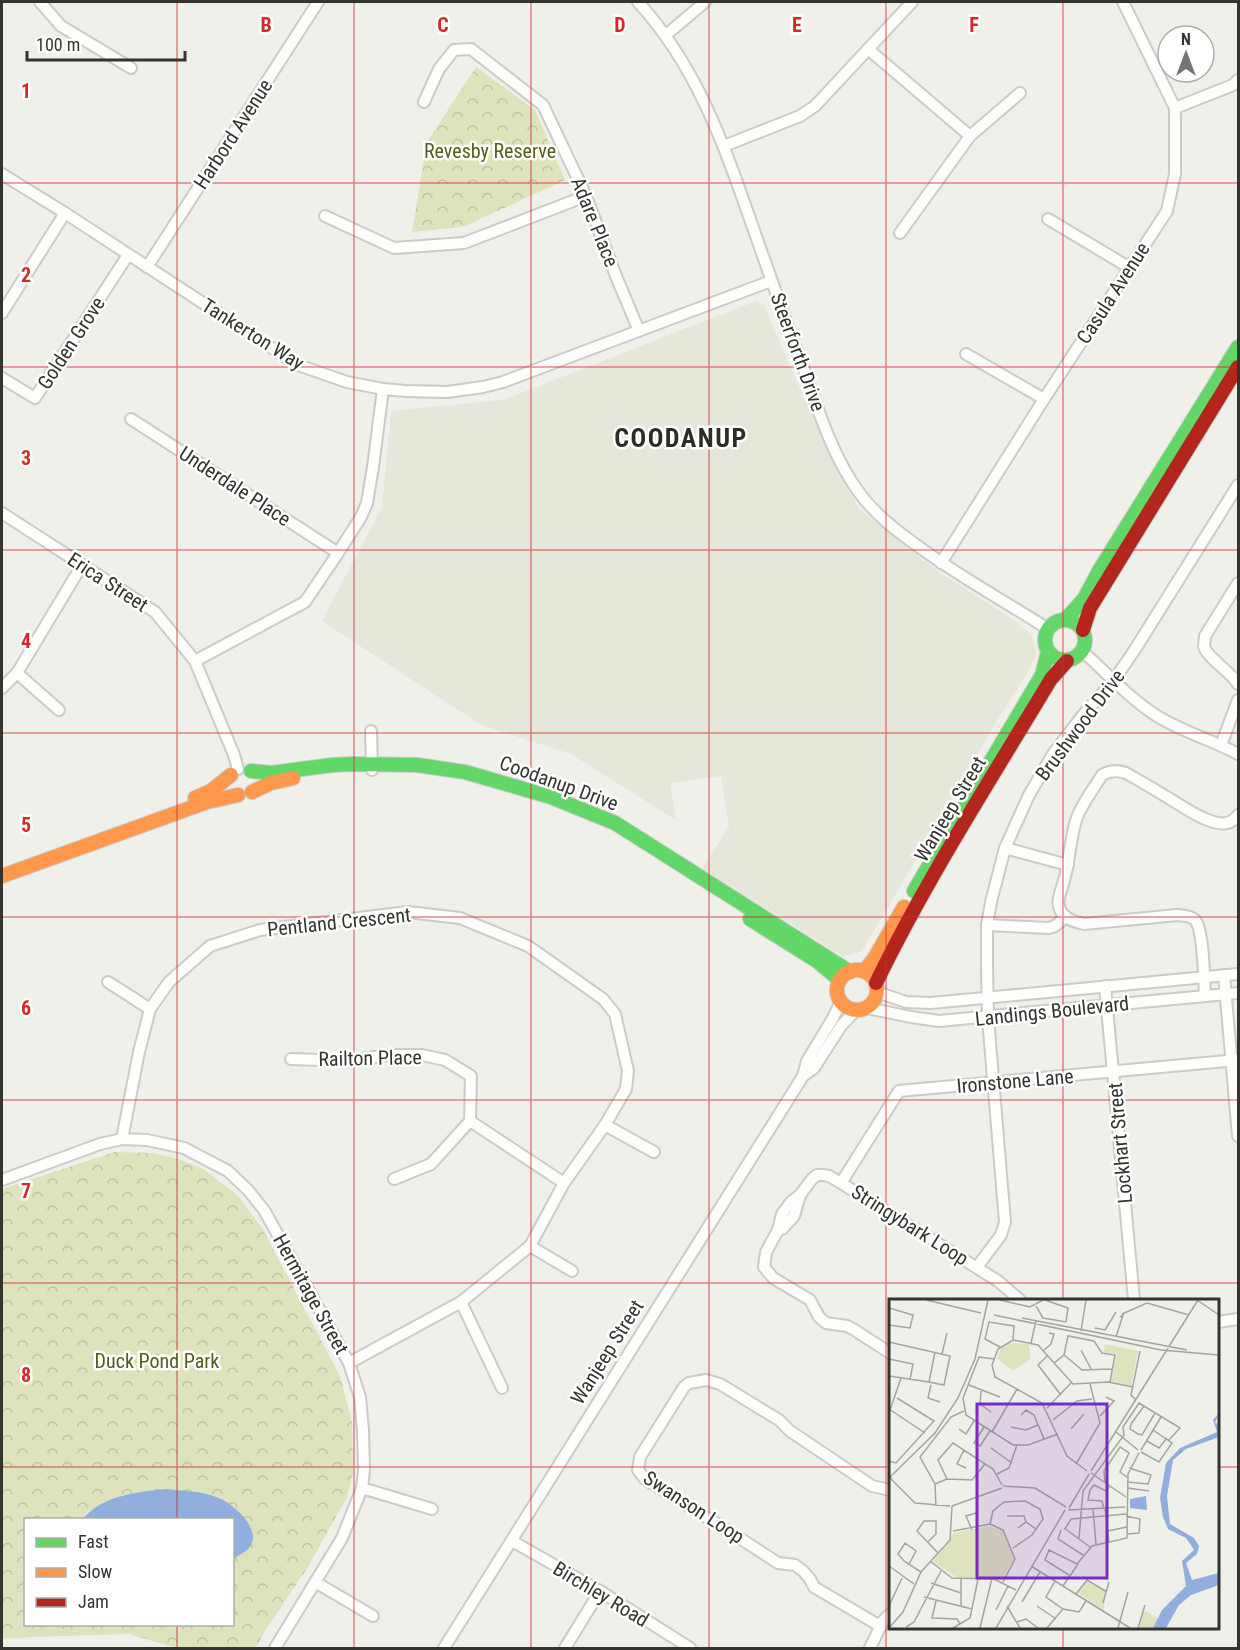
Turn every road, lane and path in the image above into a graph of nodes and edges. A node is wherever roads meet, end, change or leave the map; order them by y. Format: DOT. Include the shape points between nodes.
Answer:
graph roads {
  1 [pos="40,2"];
  2 [pos="318,2"];
  3 [pos="638,2"];
  4 [pos="705,2"];
  5 [pos="912,2"];
  6 [pos="1124,2"];
  7 [pos="666,35"];
  8 [pos="868,49"];
  9 [pos="131,68"];
  10 [pos="1239,80"];
  11 [pos="1020,93"];
  12 [pos="424,102"];
  13 [pos="1175,108"];
  14 [pos="970,135"];
  15 [pos="724,146"];
  16 [pos="2,174"];
  17 [pos="586,196"];
  18 [pos="65,213"];
  19 [pos="325,216"];
  20 [pos="1048,219"];
  21 [pos="900,233"];
  22 [pos="128,255"];
  23 [pos="147,267"];
  24 [pos="1130,268"];
  25 [pos="771,281"];
  26 [pos="2,313"];
  27 [pos="639,331"];
  28 [pos="1239,347"];
  29 [pos="966,354"];
  30 [pos="1239,367"];
  31 [pos="2,378"];
  32 [pos="383,389"];
  33 [pos="1044,399"];
  34 [pos="131,419"];
  35 [pos="1239,485"];
  36 [pos="2,513"];
  37 [pos="338,553"];
  38 [pos="941,563"];
  39 [pos="82,565"];
  40 [pos="1239,583"];
  41 [pos="1065,620"];
  42 [pos="1048,629"];
  43 [pos="1083,630"];
  44 [pos="1048,652"];
  45 [pos="1082,652"];
  46 [pos="195,661"];
  47 [pos="1067,661"];
  48 [pos="17,673"];
  49 [pos="1114,680"];
  50 [pos="1239,684"];
  51 [pos="2,688"];
  52 [pos="1239,700"];
  53 [pos="59,710"];
  54 [pos="371,731"];
  55 [pos="1221,745"];
  56 [pos="1239,753"];
  57 [pos="372,767"];
  58 [pos="240,772"];
  59 [pos="252,792"];
  60 [pos="238,795"];
  61 [pos="1239,815"];
  62 [pos="1005,848"];
  63 [pos="1068,865"];
  64 [pos="2,868"];
  65 [pos="2,876"];
  66 [pos="1066,917"];
  67 [pos="987,925"];
  68 [pos="851,974"];
  69 [pos="1239,974"];
  70 [pos="1224,975"];
  71 [pos="1204,977"];
  72 [pos="108,982"];
  73 [pos="1105,986"];
  74 [pos="877,987"];
  75 [pos="1239,993"];
  76 [pos="1225,994"];
  77 [pos="1205,996"];
  78 [pos="987,997"];
  79 [pos="841,1001"];
  80 [pos="1107,1006"];
  81 [pos="150,1009"];
  82 [pos="862,1009"];
  83 [pos="988,1018"];
  84 [pos="291,1059"];
  85 [pos="1235,1061"];
  86 [pos="1114,1072"];
  87 [pos="803,1076"];
  88 [pos="993,1083"];
  89 [pos="470,1121"];
  90 [pos="605,1125"];
  91 [pos="1239,1136"];
  92 [pos="122,1139"];
  93 [pos="654,1152"];
  94 [pos="394,1179"];
  95 [pos="2,1180"];
  96 [pos="564,1183"];
  97 [pos="841,1183"];
  98 [pos="530,1246"];
  99 [pos="976,1267"];
  100 [pos="572,1271"];
  101 [pos="1019,1299"];
  102 [pos="1134,1299"];
  103 [pos="461,1302"];
  104 [pos="1239,1319"];
  105 [pos="1219,1322"];
  106 [pos="889,1352"];
  107 [pos="349,1363"];
  108 [pos="502,1388"];
  109 [pos="362,1488"];
  110 [pos="889,1489"];
  111 [pos="432,1509"];
  112 [pos="512,1541"];
  113 [pos="315,1582"];
  114 [pos="600,1592"];
  115 [pos="373,1616"];
  116 [pos="889,1616"];
  117 [pos="880,1626"];
  118 [pos="274,1648"];
  119 [pos="444,1648"];
  120 [pos="565,1648"];
  121 [pos="690,1648"];
  122 [pos="870,1648"];
  1 -- 9 [label="street" via="61,26"];
  2 -- 23 [label="street, Harbord Avenue"];
  3 -- 7 [label="street, Steerforth Drive"];
  4 -- 7 [label="street"];
  5 -- 8 [label="street"];
  6 -- 13 [label="street, Casula Avenue"];
  7 -- 15 [label="street, Steerforth Drive" via="692,78"];
  8 -- 14 [label="street"];
  8 -- 15 [label="street" via="815,106 800,116"];
  10 -- 13 [label="street"];
  11 -- 14 [label="street"];
  12 -- 17 [label="street, Adare Place" via="439,69 454,50 471,48 543,105"];
  13 -- 24 [label="street, Casula Avenue" via="1175,174 1167,211"];
  14 -- 21 [label="street"];
  15 -- 25 [label="street, Steerforth Drive"];
  16 -- 18 [label="street, Tankerton Way"];
  17 -- 19 [label="street" via="464,243 394,248"];
  17 -- 27 [label="street, Adare Place"];
  18 -- 22 [label="street, Tankerton Way"];
  18 -- 26 [label="street"];
  20 -- 24 [label="street"];
  22 -- 23 [label="street, Tankerton Way"];
  22 -- 31 [label="street, Golden Grove" via="35,398"];
  23 -- 32 [label="street, Tankerton Way" via="298,364 347,382"];
  24 -- 33 [label="street, Casula Avenue"];
  25 -- 27 [label="street, Tankerton Way"];
  25 -- 38 [label="street, Steerforth Drive" via="829,436 858,490 899,533"];
  27 -- 32 [label="street, Tankerton Way" via="483,387 447,392"];
  28 -- 41 [label="main road" via="1084,599"];
  29 -- 33 [label="street"];
  30 -- 43 [label="main road" via="1090,608"];
  32 -- 37 [label="street" via="367,503"];
  33 -- 38 [label="street, Casula Avenue"];
  34 -- 37 [label="street, Underdale Place"];
  35 -- 49 [label="street, Brushwood Drive"];
  36 -- 39 [label="street, Erica Street"];
  37 -- 46 [label="street" via="305,602"];
  38 -- 42 [label="street, Steerforth Drive"];
  39 -- 46 [label="street, Erica Street" via="155,612"];
  39 -- 48 [label="street"];
  40 -- 50 [label="street" via="1205,636 1204,646 1208,655"];
  41 -- 42 [label="main road"];
  41 -- 43 [label="main road"];
  42 -- 44 [label="main road"];
  43 -- 45 [label="main road" via="1086,642"];
  44 -- 47 [label="main road"];
  44 -- 68 [label="main road, Wanjeep Street" via="1042,675 874,959"];
  45 -- 47 [label="main road"];
  45 -- 49 [label="street"];
  46 -- 58 [label="street, Erica Street"];
  47 -- 74 [label="main road, Wanjeep Street" via="1051,680 913,909 892,947"];
  48 -- 51 [label="street"];
  48 -- 53 [label="street"];
  49 -- 55 [label="street" via="1156,715"];
  49 -- 62 [label="street, Brushwood Drive" via="1053,754"];
  52 -- 55 [label="street"];
  54 -- 57 [label="street"];
  55 -- 56 [label="street"];
  57 -- 58 [label="main road, Coodanup Drive" via="332,765 271,773"];
  57 -- 59 [label="main road, Coodanup Drive" via="287,779"];
  57 -- 68 [label="main road, Coodanup Drive" via="474,781 585,817 817,961"];
  58 -- 59 [label="main road" via="256,779"];
  58 -- 60 [label="main road" via="228,783"];
  58 -- 64 [label="main road" via="201,796"];
  59 -- 60 [label="main road"];
  60 -- 65 [label="main road" via="207,802"];
  61 -- 63 [label="street" via="1231,822 1218,823 1193,813 1126,773 1107,772 1077,817"];
  62 -- 63 [label="street"];
  62 -- 67 [label="street, Brushwood Drive"];
  63 -- 66 [label="street" via="1058,905"];
  66 -- 67 [label="street" via="1049,928"];
  66 -- 71 [label="street" via="1084,924 1177,915 1194,919 1200,931"];
  67 -- 78 [label="street, Brushwood Drive"];
  68 -- 74 [label="main road" via="873,978"];
  68 -- 79 [label="main road" via="837,991"];
  69 -- 70 [label="street, Landings Boulevard"];
  70 -- 71 [label="street, Landings Boulevard"];
  70 -- 76 [label="street"];
  71 -- 73 [label="street, Landings Boulevard"];
  71 -- 77 [label="street"];
  72 -- 81 [label="street"];
  73 -- 78 [label="street, Landings Boulevard"];
  73 -- 80 [label="street, Lockhart Street"];
  74 -- 78 [label="street, Landings Boulevard" via="906,1002"];
  74 -- 82 [label="main road" via="876,998"];
  75 -- 76 [label="street, Landings Boulevard"];
  76 -- 77 [label="street, Landings Boulevard"];
  76 -- 85 [label="street"];
  77 -- 80 [label="street, Landings Boulevard"];
  78 -- 83 [label="street, Brushwood Drive"];
  79 -- 82 [label="main road" via="850,1009"];
  79 -- 87 [label="street, Wanjeep Street" via="807,1061"];
  80 -- 83 [label="street, Landings Boulevard"];
  80 -- 86 [label="street, Lockhart Street"];
  81 -- 90 [label="street, Pentland Crescent" via="169,982 210,946 260,930 408,912 460,918 528,946 603,999 615,1014 628,1071 626,1089"];
  81 -- 92 [label="street, Pentland Crescent"];
  82 -- 83 [label="street, Landings Boulevard" via="939,1021"];
  82 -- 87 [label="street, Wanjeep Street" via="841,1026 814,1068"];
  83 -- 88 [label="street, Brushwood Drive"];
  84 -- 89 [label="street, Railton Place" via="351,1060 406,1054 445,1060 471,1076"];
  85 -- 86 [label="street, Ironstone Lane"];
  85 -- 91 [label="street"];
  86 -- 88 [label="street, Ironstone Lane"];
  86 -- 102 [label="street, Lockhart Street"];
  87 -- 112 [label="street, Wanjeep Street"];
  88 -- 97 [label="street, Ironstone Lane" via="899,1091"];
  88 -- 99 [label="street, Brushwood Drive" via="1005,1222 1001,1235"];
  89 -- 94 [label="street" via="431,1164"];
  89 -- 96 [label="street"];
  90 -- 93 [label="street"];
  90 -- 96 [label="street, Pentland Crescent"];
  92 -- 95 [label="street, Hermitage Street"];
  92 -- 107 [label="street, Hermitage Street" via="184,1148 228,1171 248,1190 264,1210"];
  96 -- 98 [label="street, Pentland Crescent"];
  97 -- 99 [label="street, Stringybark Loop"];
  97 -- 106 [label="street, Stringybark Loop" via="817,1175 808,1183 782,1214 764,1267 773,1278 810,1300 826,1323 847,1326"];
  98 -- 100 [label="street"];
  98 -- 103 [label="street, Pentland Crescent"];
  99 -- 101 [label="street, Stringybark Loop"];
  103 -- 107 [label="street, Pentland Crescent"];
  103 -- 108 [label="street"];
  104 -- 105 [label="street"];
  107 -- 109 [label="street, Hermitage Street" via="360,1397"];
  109 -- 111 [label="street"];
  109 -- 113 [label="street, Hermitage Street" via="342,1538"];
  110 -- 117 [label="street, Swanson Loop" via="873,1485 779,1420 720,1384 705,1380 684,1387 640,1457 638,1470 645,1479 778,1563 795,1565 814,1587"];
  112 -- 114 [label="street, Birchley Road"];
  112 -- 119 [label="street, Wanjeep Street"];
  113 -- 115 [label="street"];
  113 -- 118 [label="street, Hermitage Street"];
  114 -- 120 [label="street"];
  114 -- 121 [label="street, Birchley Road"];
  116 -- 117 [label="street"];
  117 -- 122 [label="street"];
}
